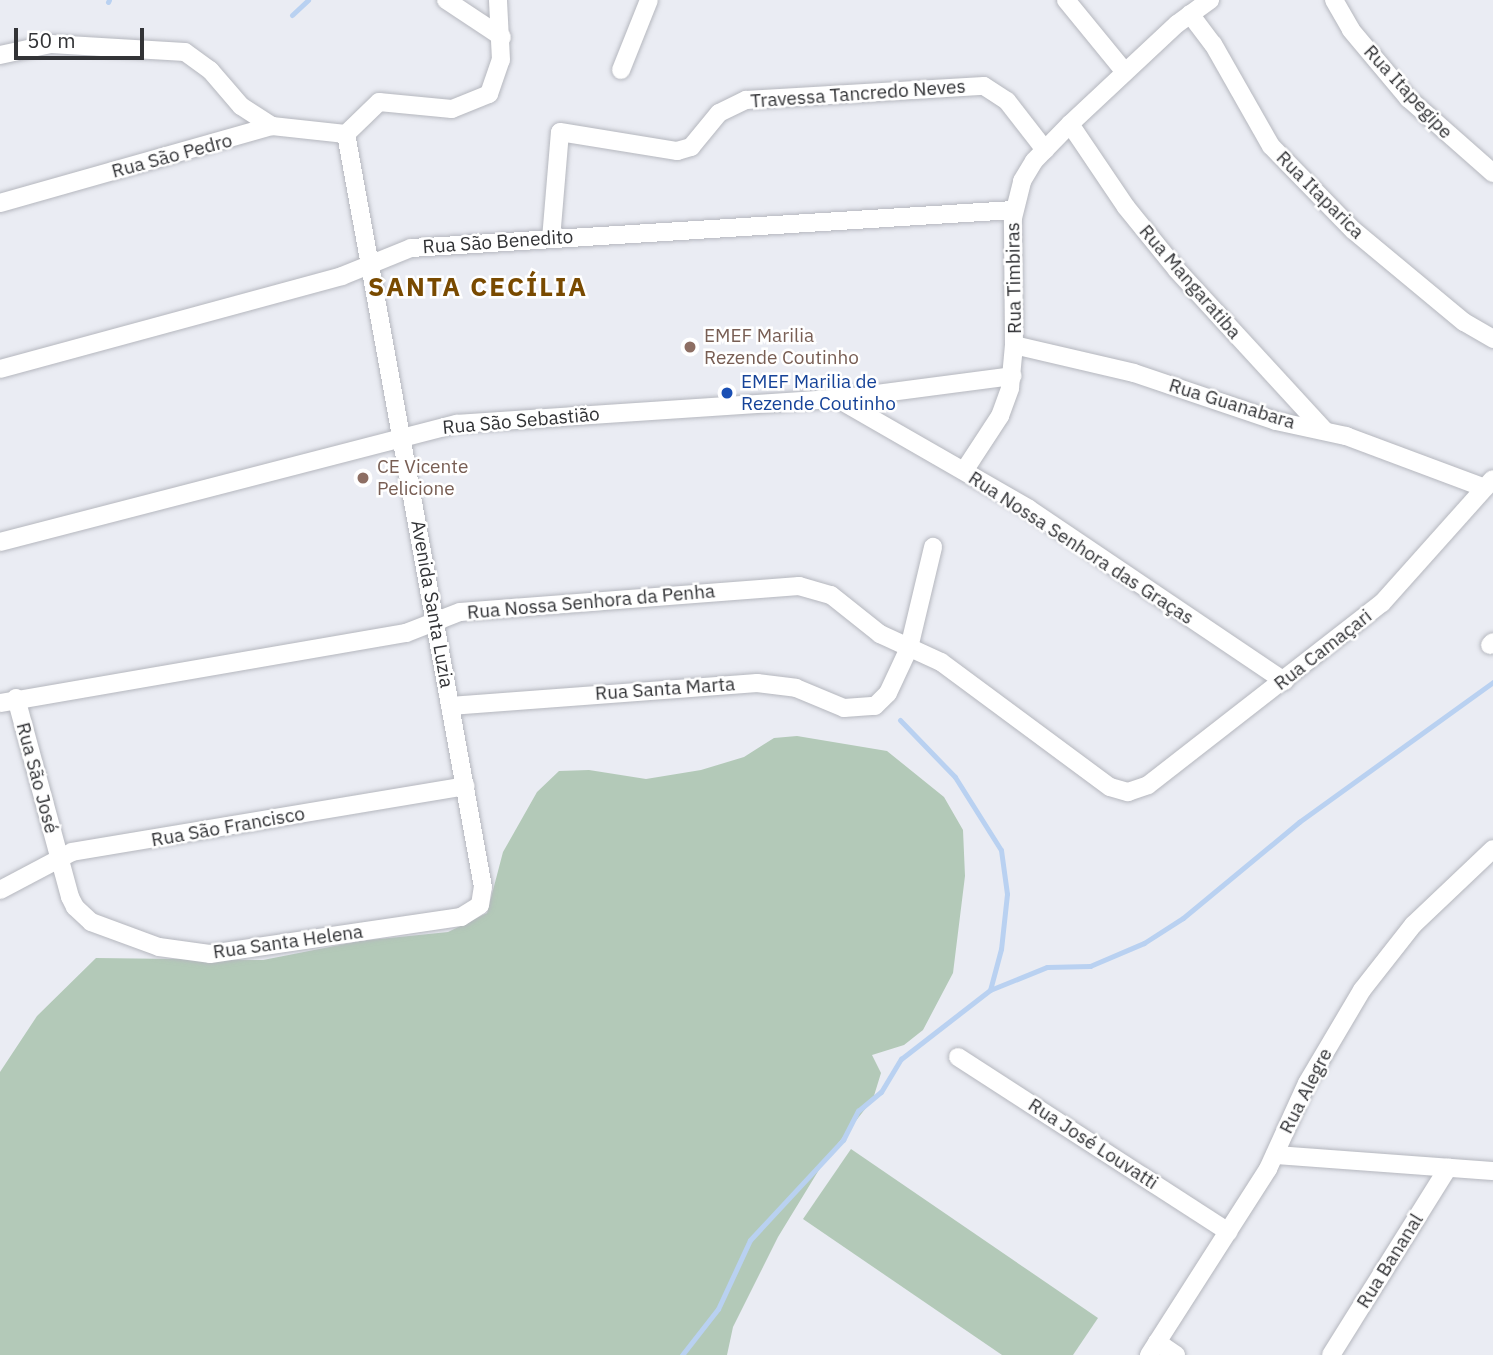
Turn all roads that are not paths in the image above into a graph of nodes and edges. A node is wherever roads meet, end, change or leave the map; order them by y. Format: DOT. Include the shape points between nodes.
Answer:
graph roads {
  1 [pos="446,0"];
  2 [pos="498,0"];
  3 [pos="649,0"];
  4 [pos="1066,0"];
  5 [pos="1210,0"];
  6 [pos="1334,0"];
  7 [pos="1190,14"];
  8 [pos="502,37"];
  9 [pos="0,55"];
  10 [pos="621,70"];
  11 [pos="1125,72"];
  12 [pos="1070,124"];
  13 [pos="272,126"];
  14 [pos="346,134"];
  15 [pos="1045,150"];
  16 [pos="1493,173"];
  17 [pos="0,203"];
  18 [pos="1013,210"];
  19 [pos="551,239"];
  20 [pos="372,263"];
  21 [pos="1493,339"];
  22 [pos="1014,345"];
  23 [pos="0,369"];
  24 [pos="1012,376"];
  25 [pos="838,399"];
  26 [pos="1324,430"];
  27 [pos="401,438"];
  28 [pos="964,471"];
  29 [pos="1489,484"];
  30 [pos="0,542"];
  31 [pos="933,547"];
  32 [pos="435,622"];
  33 [pos="909,648"];
  34 [pos="1284,681"];
  35 [pos="8,700"];
  36 [pos="450,706"];
  37 [pos="465,786"];
  38 [pos="1128,792"];
  39 [pos="1493,849"];
  40 [pos="59,858"];
  41 [pos="0,890"];
  42 [pos="477,909"];
  43 [pos="958,1057"];
  44 [pos="1275,1155"];
  45 [pos="1448,1168"];
  46 [pos="1493,1171"];
  47 [pos="1228,1232"];
  48 [pos="1153,1349"];
  49 [pos="1176,1355"];
  50 [pos="1331,1355"];
  1 -- 8 [label="street"];
  2 -- 8 [label="street"];
  3 -- 10 [label="street"];
  4 -- 11 [label="street"];
  5 -- 7 [label="street, Rua Timbiras"];
  6 -- 16 [label="street, Rua Itapegipe" via="1351,30 1409,99"];
  7 -- 11 [label="street, Rua Timbiras"];
  7 -- 21 [label="street, Rua Itaparica" via="1213,44 1271,146 1353,230 1464,323"];
  8 -- 14 [label="street" via="496,83 480,100 452,108 379,102"];
  9 -- 13 [label="street" via="51,44 185,52 210,69 241,106"];
  11 -- 12 [label="street, Rua Timbiras"];
  12 -- 15 [label="street, Rua Timbiras"];
  12 -- 26 [label="street, Rua Mangaratiba" via="1126,207 1177,270"];
  13 -- 14 [label="street, Rua São Pedro"];
  13 -- 17 [label="street, Rua São Pedro"];
  14 -- 20 [label="street, Avenida Santa Luzia"];
  15 -- 18 [label="street, Rua Timbiras" via="1022,181"];
  15 -- 19 [label="street, Travessa Tancredo Neves" via="1007,101 984,86 746,100 719,113 691,147 677,151 560,132"];
  18 -- 19 [label="street, Rua São Benedito"];
  18 -- 22 [label="street, Rua Timbiras"];
  19 -- 20 [label="street, Rua São Benedito" via="411,248"];
  20 -- 23 [label="street, Rua São Benedito" via="342,276"];
  20 -- 27 [label="street, Avenida Santa Luzia"];
  22 -- 24 [label="street, Rua Timbiras"];
  22 -- 26 [label="street, Rua Guanabara" via="1121,369 1276,421"];
  24 -- 25 [label="street, Rua São Sebastião"];
  24 -- 28 [label="street, Rua Timbiras" via="1000,416"];
  25 -- 27 [label="street, Rua São Sebastião" via="457,424"];
  25 -- 28 [label="street, Rua Nossa Senhora das Graças"];
  26 -- 29 [label="street, Rua Guanabara"];
  27 -- 30 [label="street, Rua São Sebastião"];
  27 -- 32 [label="street, Avenida Santa Luzia"];
  28 -- 34 [label="street, Rua Nossa Senhora das Graças" via="1029,509"];
  29 -- 34 [label="street, Rua Camaçari" via="1404,582"];
  31 -- 33 [label="street"];
  32 -- 33 [label="street, Rua Nossa Senhora da Penha" via="460,612 799,586 831,595 880,634"];
  32 -- 35 [label="street, Rua Nossa Senhora da Penha" via="406,632"];
  32 -- 36 [label="street, Avenida Santa Luzia"];
  33 -- 36 [label="street, Rua Santa Marta" via="888,693 875,706 844,708 796,688 757,683"];
  33 -- 38 [label="street, Rua Nossa Senhora da Penha" via="948,666 1110,787"];
  34 -- 38 [label="street, Rua Camaçari" via="1148,785"];
  35 -- 40 [label="street, Rua São José"];
  36 -- 37 [label="street, Avenida Santa Luzia"];
  37 -- 40 [label="street, Rua São Francisco"];
  37 -- 42 [label="street, Avenida Santa Luzia" via="483,887"];
  39 -- 44 [label="street, Rua Alegre" via="1387,954 1317,1065"];
  40 -- 41 [label="street, Rua São Francisco"];
  40 -- 42 [label="street, Rua Santa Helena" via="75,908 91,922 185,952 210,954 447,919"];
  43 -- 47 [label="street, Rua José Louvatti"];
  44 -- 45 [label="street"];
  44 -- 47 [label="street, Rua Alegre"];
  45 -- 46 [label="street"];
  45 -- 50 [label="street, Rua Bananal"];
  47 -- 48 [label="street, Rua Alegre"];
  48 -- 49 [label="street"];
}
